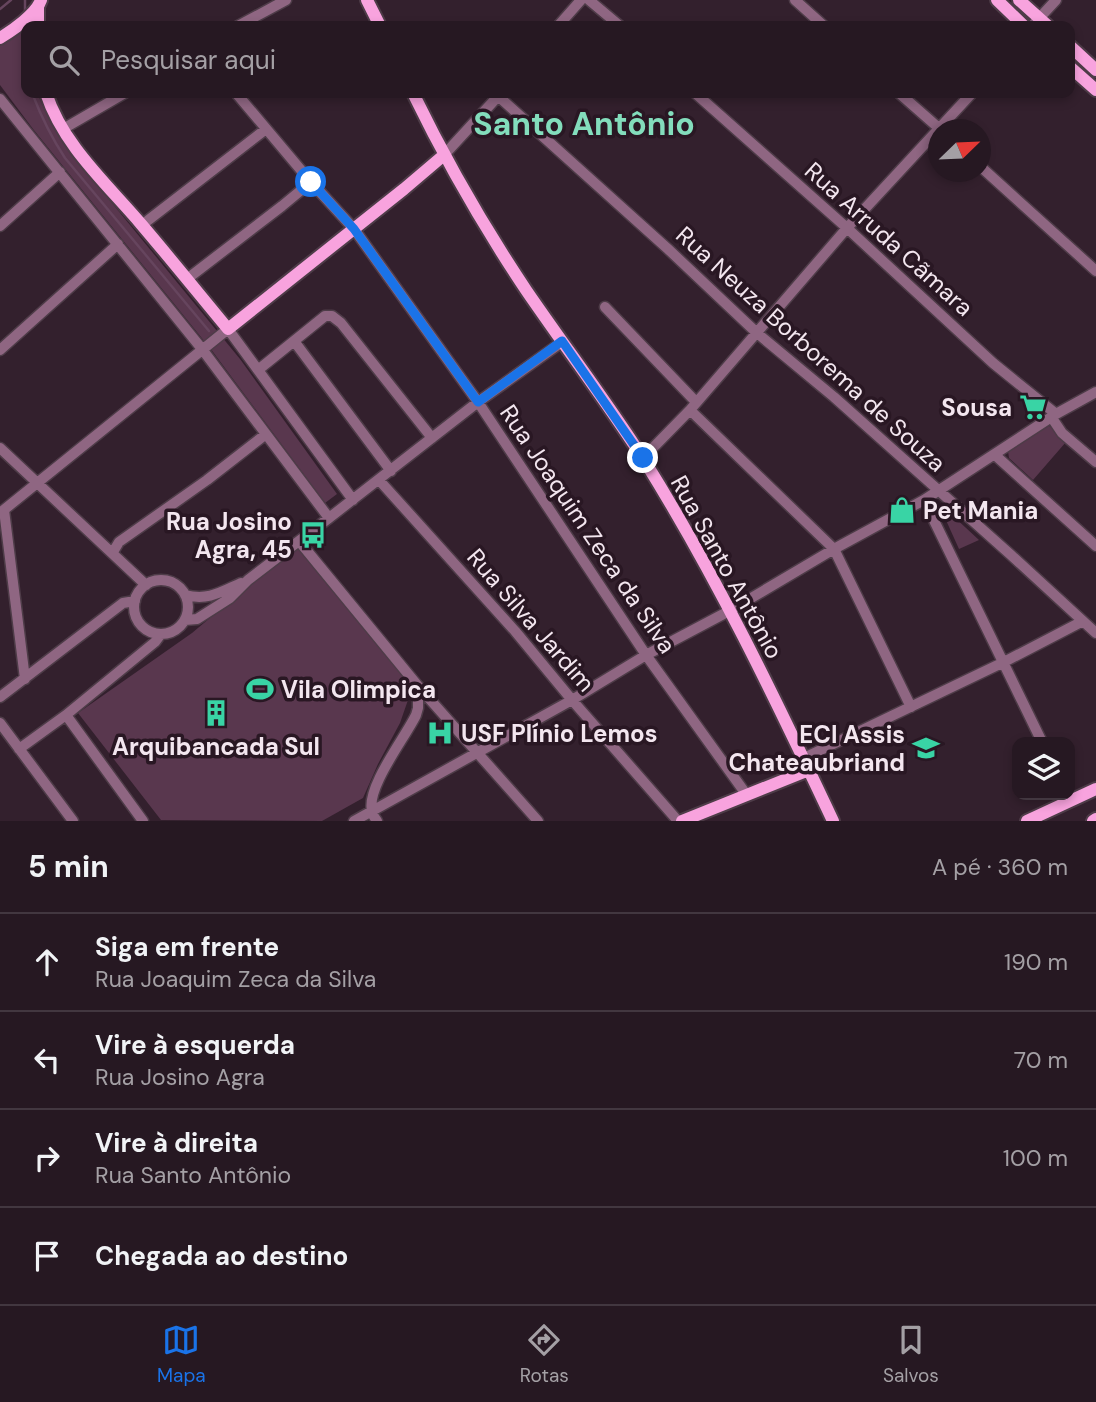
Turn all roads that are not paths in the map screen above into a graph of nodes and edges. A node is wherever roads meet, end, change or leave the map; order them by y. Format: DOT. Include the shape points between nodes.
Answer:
graph roads {
  1 [pos="286,0"];
  2 [pos="367,0"];
  3 [pos="581,0"];
  4 [pos="589,0"];
  5 [pos="795,0"];
  6 [pos="997,0"];
  7 [pos="1019,0"];
  8 [pos="1056,0"];
  9 [pos="40,4"];
  10 [pos="248,21"];
  11 [pos="378,21"];
  12 [pos="562,21"];
  13 [pos="614,21"];
  14 [pos="818,21"];
  15 [pos="1019,21"];
  16 [pos="1037,21"];
  17 [pos="1042,21"];
  18 [pos="4,36"];
  19 [pos="1075,51"];
  20 [pos="1096,70"];
  21 [pos="1075,71"];
  22 [pos="1096,90"];
  23 [pos="48,98"];
  24 [pos="116,98"];
  25 [pos="240,98"];
  26 [pos="416,98"];
  27 [pos="496,98"];
  28 [pos="504,98"];
  29 [pos="701,98"];
  30 [pos="905,98"];
  31 [pos="968,98"];
  32 [pos="0,99"];
  33 [pos="929,119"];
  34 [pos="949,119"];
  35 [pos="63,129"];
  36 [pos="266,129"];
  37 [pos="928,142"];
  38 [pos="444,155"];
  39 [pos="60,172"];
  40 [pos="991,176"];
  41 [pos="311,182"];
  42 [pos="142,225"];
  43 [pos="0,226"];
  44 [pos="847,228"];
  45 [pos="354,229"];
  46 [pos="118,244"];
  47 [pos="1096,271"];
  48 [pos="187,279"];
  49 [pos="605,307"];
  50 [pos="226,330"];
  51 [pos="757,333"];
  52 [pos="294,341"];
  53 [pos="562,341"];
  54 [pos="205,347"];
  55 [pos="0,350"];
  56 [pos="257,370"];
  57 [pos="1096,392"];
  58 [pos="478,402"];
  59 [pos="693,406"];
  60 [pos="1054,416"];
  61 [pos="266,434"];
  62 [pos="432,438"];
  63 [pos="0,448"];
  64 [pos="995,455"];
  65 [pos="643,458"];
  66 [pos="1096,462"];
  67 [pos="391,471"];
  68 [pos="379,480"];
  69 [pos="37,482"];
  70 [pos="938,490"];
  71 [pos="353,499"];
  72 [pos="924,500"];
  73 [pos="2,511"];
  74 [pos="329,518"];
  75 [pos="299,541"];
  76 [pos="1096,546"];
  77 [pos="834,549"];
  78 [pos="113,552"];
  79 [pos="248,580"];
  80 [pos="146,584"];
  81 [pos="185,595"];
  82 [pos="135,601"];
  83 [pos="731,610"];
  84 [pos="185,620"];
  85 [pos="1083,621"];
  86 [pos="1096,633"];
  87 [pos="161,634"];
  88 [pos="646,655"];
  89 [pos="1004,662"];
  90 [pos="25,679"];
  91 [pos="418,685"];
  92 [pos="0,697"];
  93 [pos="572,700"];
  94 [pos="911,707"];
  95 [pos="66,715"];
  96 [pos="0,723"];
  97 [pos="1040,737"];
  98 [pos="19,749"];
  99 [pos="476,752"];
  100 [pos="806,764"];
  101 [pos="1096,789"];
  102 [pos="746,794"];
  103 [pos="1075,796"];
  104 [pos="1064,800"];
  105 [pos="374,816"];
  106 [pos="73,821"];
  107 [pos="143,821"];
  108 [pos="354,821"];
  109 [pos="538,821"];
  110 [pos="680,821"];
  111 [pos="833,821"];
  112 [pos="1027,821"];
  1 -- 10 [label="street"];
  2 -- 11 [label="main road"];
  3 -- 12 [label="street"];
  4 -- 13 [label="street"];
  5 -- 14 [label="street"];
  6 -- 15 [label="main road"];
  7 -- 16 [label="main road"];
  8 -- 17 [label="street"];
  9 -- 18 [label="main road"];
  19 -- 20 [label="main road"];
  21 -- 22 [label="main road"];
  23 -- 35 [label="main road"];
  24 -- 35 [label="street"];
  25 -- 36 [label="street, Rua Joaquim Zeca da Silva"];
  26 -- 38 [label="main road, Rua Santo Antônio"];
  27 -- 38 [label="street"];
  28 -- 51 [label="street, Rua Neuza Borborema de Souza"];
  29 -- 44 [label="street, Rua Arruda Cãmara"];
  30 -- 33 [label="street"];
  31 -- 34 [label="street"];
  32 -- 39 [label="street"];
  35 -- 42 [label="main road"];
  36 -- 41 [label="street, Rua Joaquim Zeca da Silva"];
  36 -- 42 [label="street"];
  37 -- 44 [label="street"];
  38 -- 45 [label="main road"];
  38 -- 53 [label="main road, Rua Santo Antônio"];
  39 -- 43 [label="street"];
  39 -- 46 [label="street"];
  40 -- 47 [label="street"];
  41 -- 45 [label="street, Rua Joaquim Zeca da Silva"];
  41 -- 48 [label="street"];
  42 -- 48 [label="main road"];
  44 -- 51 [label="street"];
  44 -- 60 [label="street, Rua Arruda Cãmara"];
  45 -- 50 [label="main road"];
  45 -- 58 [label="street, Rua Joaquim Zeca da Silva"];
  46 -- 54 [label="street"];
  46 -- 55 [label="street"];
  48 -- 50 [label="main road"];
  49 -- 59 [label="street"];
  50 -- 54 [label="street"];
  50 -- 56 [label="street"];
  51 -- 59 [label="street"];
  51 -- 70 [label="street, Rua Neuza Borborema de Souza"];
  52 -- 56 [label="street"];
  52 -- 62 [label="street" via="325,316 335,317"];
  52 -- 67 [label="street"];
  53 -- 58 [label="street"];
  53 -- 65 [label="main road, Rua Santo Antônio"];
  54 -- 61 [label="street"];
  54 -- 69 [label="street"];
  56 -- 71 [label="street"];
  57 -- 60 [label="street"];
  58 -- 62 [label="street"];
  58 -- 88 [label="street, Rua Joaquim Zeca da Silva"];
  59 -- 65 [label="street"];
  59 -- 77 [label="street"];
  60 -- 64 [label="street"];
  60 -- 66 [label="street, Rua Arruda Cãmara" via="1059,429"];
  61 -- 74 [label="street"];
  61 -- 78 [label="street" via="119,542"];
  62 -- 67 [label="street"];
  63 -- 69 [label="street"];
  64 -- 70 [label="street"];
  64 -- 76 [label="street"];
  65 -- 83 [label="main road, Rua Santo Antônio"];
  67 -- 68 [label="street"];
  68 -- 71 [label="street"];
  68 -- 93 [label="street, Rua Silva Jardim"];
  69 -- 73 [label="street"];
  69 -- 78 [label="street"];
  70 -- 72 [label="street"];
  70 -- 85 [label="street, Rua Neuza Borborema de Souza"];
  71 -- 74 [label="street"];
  72 -- 77 [label="street"];
  72 -- 89 [label="street"];
  73 -- 90 [label="street"];
  74 -- 75 [label="street"];
  75 -- 79 [label="street"];
  75 -- 91 [label="street"];
  77 -- 83 [label="street"];
  77 -- 94 [label="street"];
  78 -- 80 [label="street"];
  79 -- 81 [label="street" via="209,596"];
  79 -- 84 [label="street" via="198,620"];
  80 -- 81 [label="street" via="163,580"];
  80 -- 82 [label="street"];
  81 -- 84 [label="street"];
  82 -- 87 [label="street" via="139,623"];
  82 -- 90 [label="street" via="122,603"];
  83 -- 88 [label="street"];
  83 -- 100 [label="main road, Rua Santo Antônio"];
  84 -- 87 [label="street" via="175,630"];
  85 -- 86 [label="street, Rua Neuza Borborema de Souza"];
  85 -- 89 [label="street"];
  87 -- 95 [label="street"];
  88 -- 93 [label="street"];
  88 -- 102 [label="street, Rua Joaquim Zeca da Silva"];
  89 -- 94 [label="street"];
  89 -- 97 [label="street"];
  90 -- 92 [label="street"];
  91 -- 99 [label="street"];
  91 -- 105 [label="street" via="416,715 382,774 372,799"];
  93 -- 99 [label="street"];
  93 -- 110 [label="street, Rua Silva Jardim"];
  94 -- 100 [label="street"];
  95 -- 98 [label="street"];
  95 -- 107 [label="street"];
  96 -- 98 [label="street"];
  98 -- 106 [label="street"];
  99 -- 105 [label="street"];
  99 -- 109 [label="street"];
  100 -- 102 [label="main road"];
  100 -- 111 [label="main road, Rua Santo Antônio"];
  101 -- 103 [label="main road"];
  102 -- 110 [label="main road"];
  104 -- 112 [label="main road"];
  105 -- 108 [label="street"];
}
